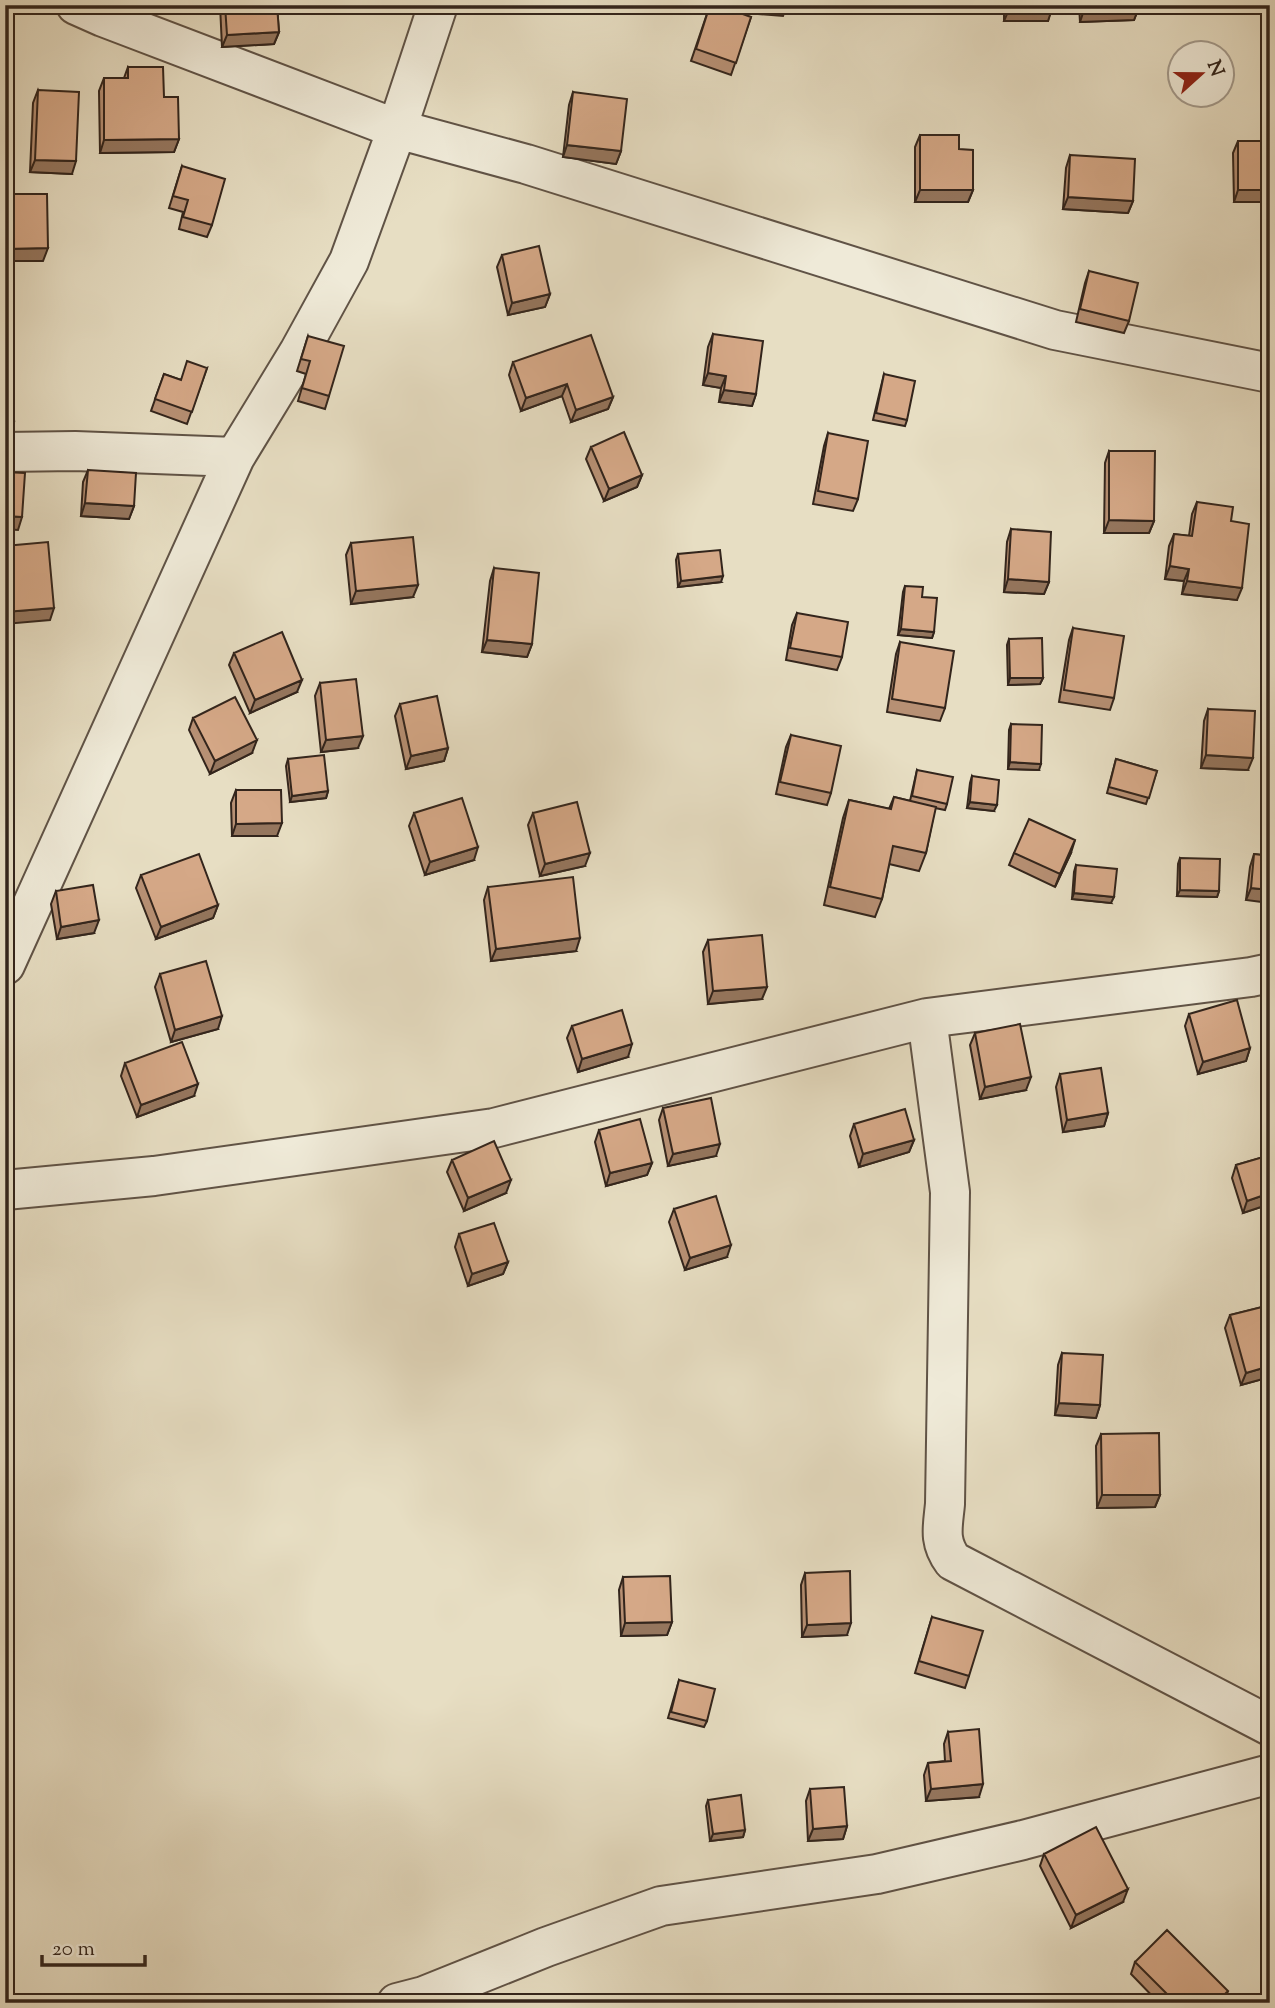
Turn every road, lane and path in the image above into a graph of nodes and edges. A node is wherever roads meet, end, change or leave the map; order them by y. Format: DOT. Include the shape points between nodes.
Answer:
graph roads {
  1 [pos="438,5"];
  2 [pos="92,9"];
  3 [pos="397,129"];
  4 [pos="1270,373"];
  5 [pos="5,452"];
  6 [pos="234,457"];
  7 [pos="5,965"];
  8 [pos="1270,973"];
  9 [pos="927,1018"];
  10 [pos="5,1190"];
  11 [pos="1270,1726"];
  12 [pos="1270,1774"];
  13 [pos="397,2003"];
  1 -- 3 [label="street"];
  2 -- 3 [label="street"];
  3 -- 4 [label="street" via="526,163 1055,330"];
  3 -- 6 [label="street" via="349,261"];
  5 -- 6 [label="street"];
  6 -- 7 [label="street"];
  8 -- 9 [label="street"];
  9 -- 10 [label="street" via="494,1128 154,1176"];
  9 -- 11 [label="street" via="950,1192 945,1551 953,1560"];
  12 -- 13 [label="street" via="877,1874 661,1906"];
}
